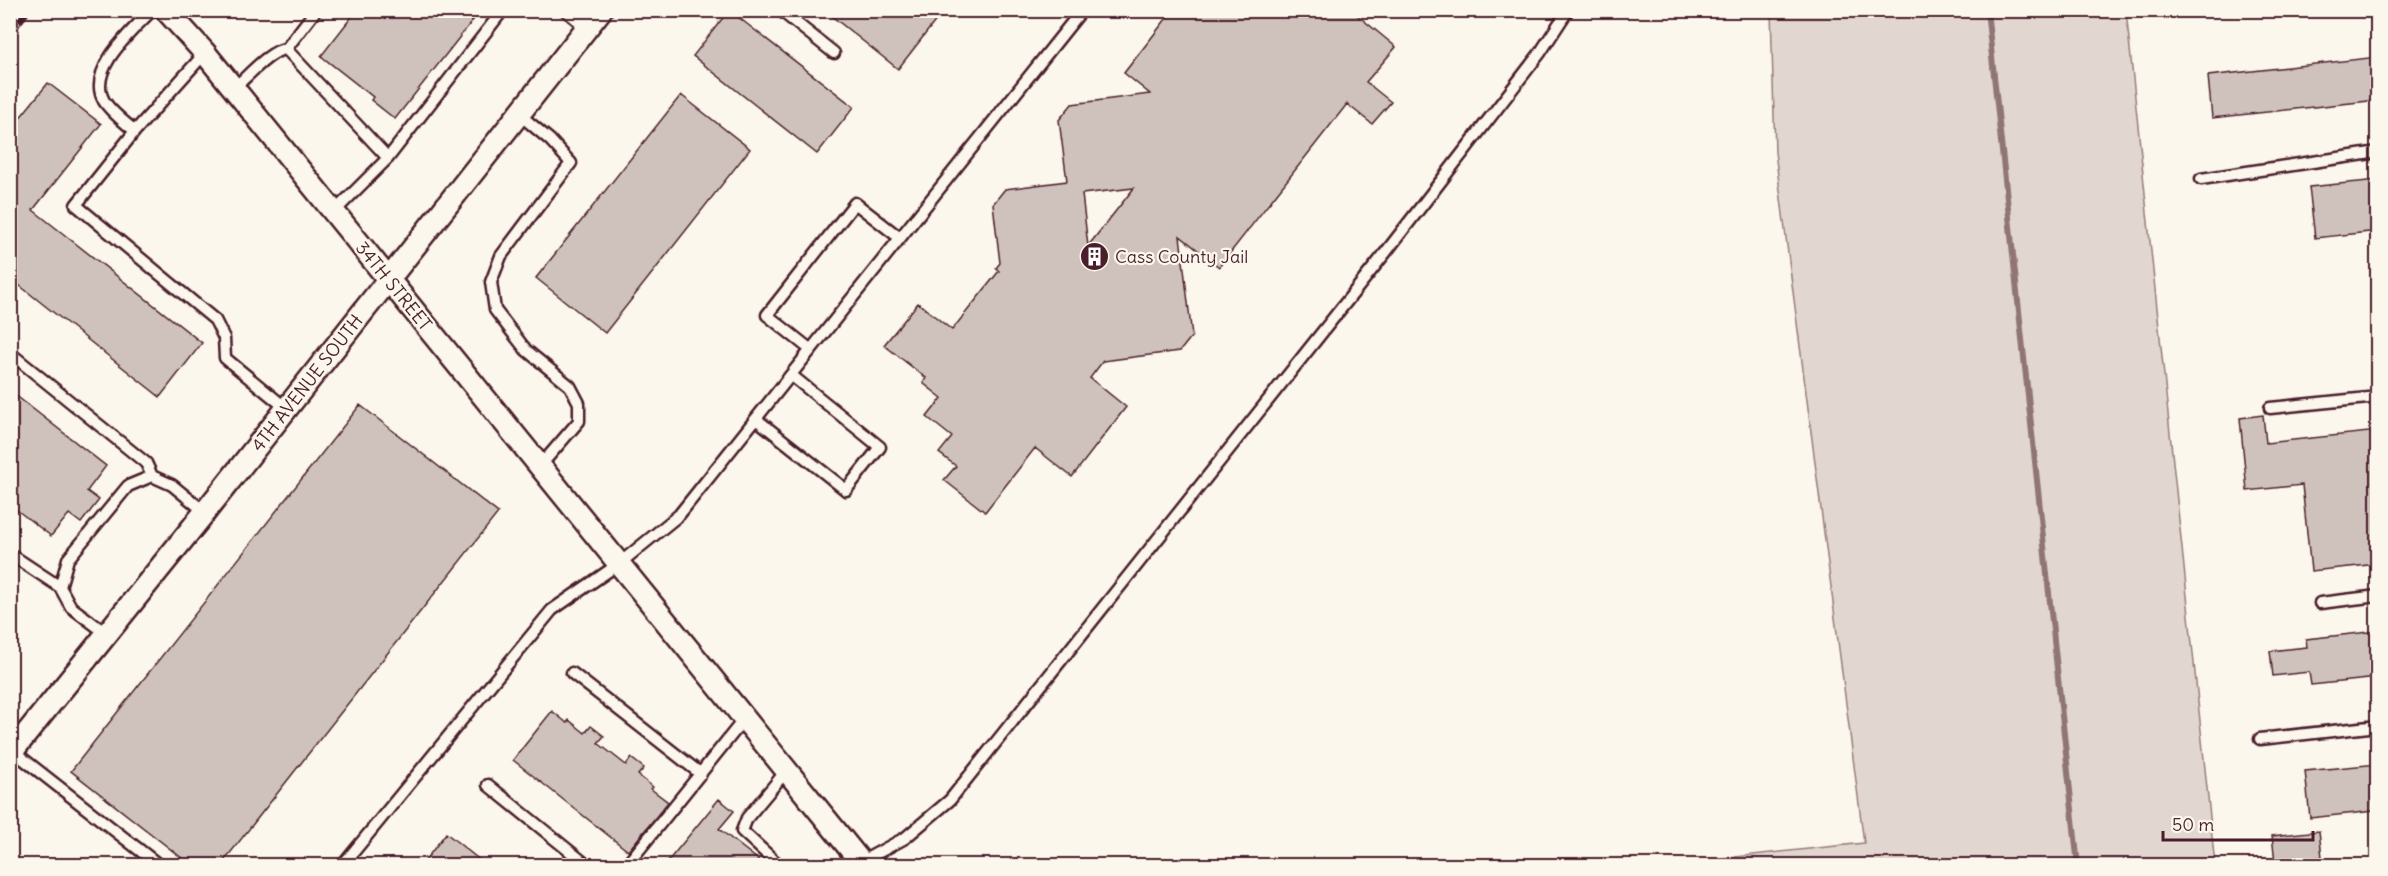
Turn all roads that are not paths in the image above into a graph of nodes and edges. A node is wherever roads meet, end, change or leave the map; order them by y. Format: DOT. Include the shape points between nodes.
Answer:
graph roads {
  1 [pos="152,10"];
  2 [pos="166,10"];
  3 [pos="316,10"];
  4 [pos="503,10"];
  5 [pos="565,10"];
  6 [pos="601,10"];
  7 [pos="780,10"];
  8 [pos="1082,10"];
  9 [pos="1568,10"];
  10 [pos="587,28"];
  11 [pos="286,50"];
  12 [pos="205,53"];
  13 [pos="834,53"];
  14 [pos="233,89"];
  15 [pos="519,114"];
  16 [pos="135,131"];
  17 [pos="2378,152"];
  18 [pos="388,158"];
  19 [pos="2201,179"];
  20 [pos="334,212"];
  21 [pos="900,238"];
  22 [pos="389,279"];
  23 [pos="811,350"];
  24 [pos="10,353"];
  25 [pos="790,375"];
  26 [pos="2378,397"];
  27 [pos="2270,408"];
  28 [pos="287,409"];
  29 [pos="756,419"];
  30 [pos="541,465"];
  31 [pos="152,476"];
  32 [pos="205,512"];
  33 [pos="10,554"];
  34 [pos="620,562"];
  35 [pos="60,587"];
  36 [pos="2378,596"];
  37 [pos="2320,603"];
  38 [pos="107,634"];
  39 [pos="572,673"];
  40 [pos="745,718"];
  41 [pos="2378,726"];
  42 [pos="2260,739"];
  43 [pos="12,752"];
  44 [pos="787,770"];
  45 [pos="701,774"];
  46 [pos="488,785"];
  47 [pos="863,864"];
  48 [pos="160,866"];
  49 [pos="342,866"];
  50 [pos="588,866"];
  51 [pos="626,866"];
  52 [pos="780,866"];
  1 -- 16 [label="lane" via="108,61 99,83 103,99"];
  2 -- 12 [label="street, 34TH STREET"];
  3 -- 11 [label="lane"];
  4 -- 18 [label="lane"];
  5 -- 10 [label="lane"];
  6 -- 10 [label="street, 4TH AVENUE SOUTH"];
  7 -- 13 [label="lane"];
  8 -- 21 [label="lane"];
  9 -- 47 [label="lane" via="1540,53 1386,252 950,800 905,838"];
  10 -- 15 [label="street, 4TH AVENUE SOUTH"];
  11 -- 14 [label="lane" via="280,49 262,62"];
  11 -- 18 [label="lane"];
  12 -- 14 [label="street, 34TH STREET"];
  12 -- 16 [label="lane"];
  14 -- 20 [label="street, 34TH STREET"];
  15 -- 22 [label="street, 4TH AVENUE SOUTH"];
  15 -- 30 [label="lane" via="571,163 501,256 491,282 495,310 526,350 570,386 579,403 579,421"];
  16 -- 28 [label="lane" via="76,206 215,320 224,338 225,358"];
  17 -- 19 [label="lane"];
  18 -- 20 [label="lane"];
  20 -- 22 [label="street, 34TH STREET"];
  21 -- 23 [label="lane"];
  21 -- 23 [label="lane" via="855,203 767,315"];
  22 -- 28 [label="street, 4TH AVENUE SOUTH"];
  22 -- 30 [label="street, 34TH STREET"];
  23 -- 25 [label="lane"];
  24 -- 31 [label="lane" via="146,463"];
  25 -- 29 [label="lane"];
  25 -- 29 [label="lane" via="880,447 846,490"];
  26 -- 27 [label="lane"];
  28 -- 32 [label="street, 4TH AVENUE SOUTH"];
  29 -- 34 [label="lane" via="679,515"];
  30 -- 34 [label="street, 34TH STREET"];
  31 -- 32 [label="lane" via="172,485"];
  31 -- 35 [label="lane" via="128,486 68,559"];
  32 -- 38 [label="street, 4TH AVENUE SOUTH"];
  33 -- 35 [label="lane"];
  34 -- 40 [label="street, 34TH STREET"];
  34 -- 49 [label="lane" via="552,610"];
  35 -- 38 [label="lane" via="71,607"];
  36 -- 37 [label="lane"];
  38 -- 43 [label="street, 4TH AVENUE SOUTH"];
  39 -- 45 [label="lane"];
  40 -- 44 [label="street, 34TH STREET"];
  40 -- 45 [label="lane"];
  41 -- 42 [label="lane"];
  43 -- 48 [label="lane"];
  44 -- 47 [label="street, 34TH STREET"];
  44 -- 52 [label="lane" via="747,818 742,831"];
  45 -- 51 [label="lane"];
  46 -- 50 [label="lane"];
}
